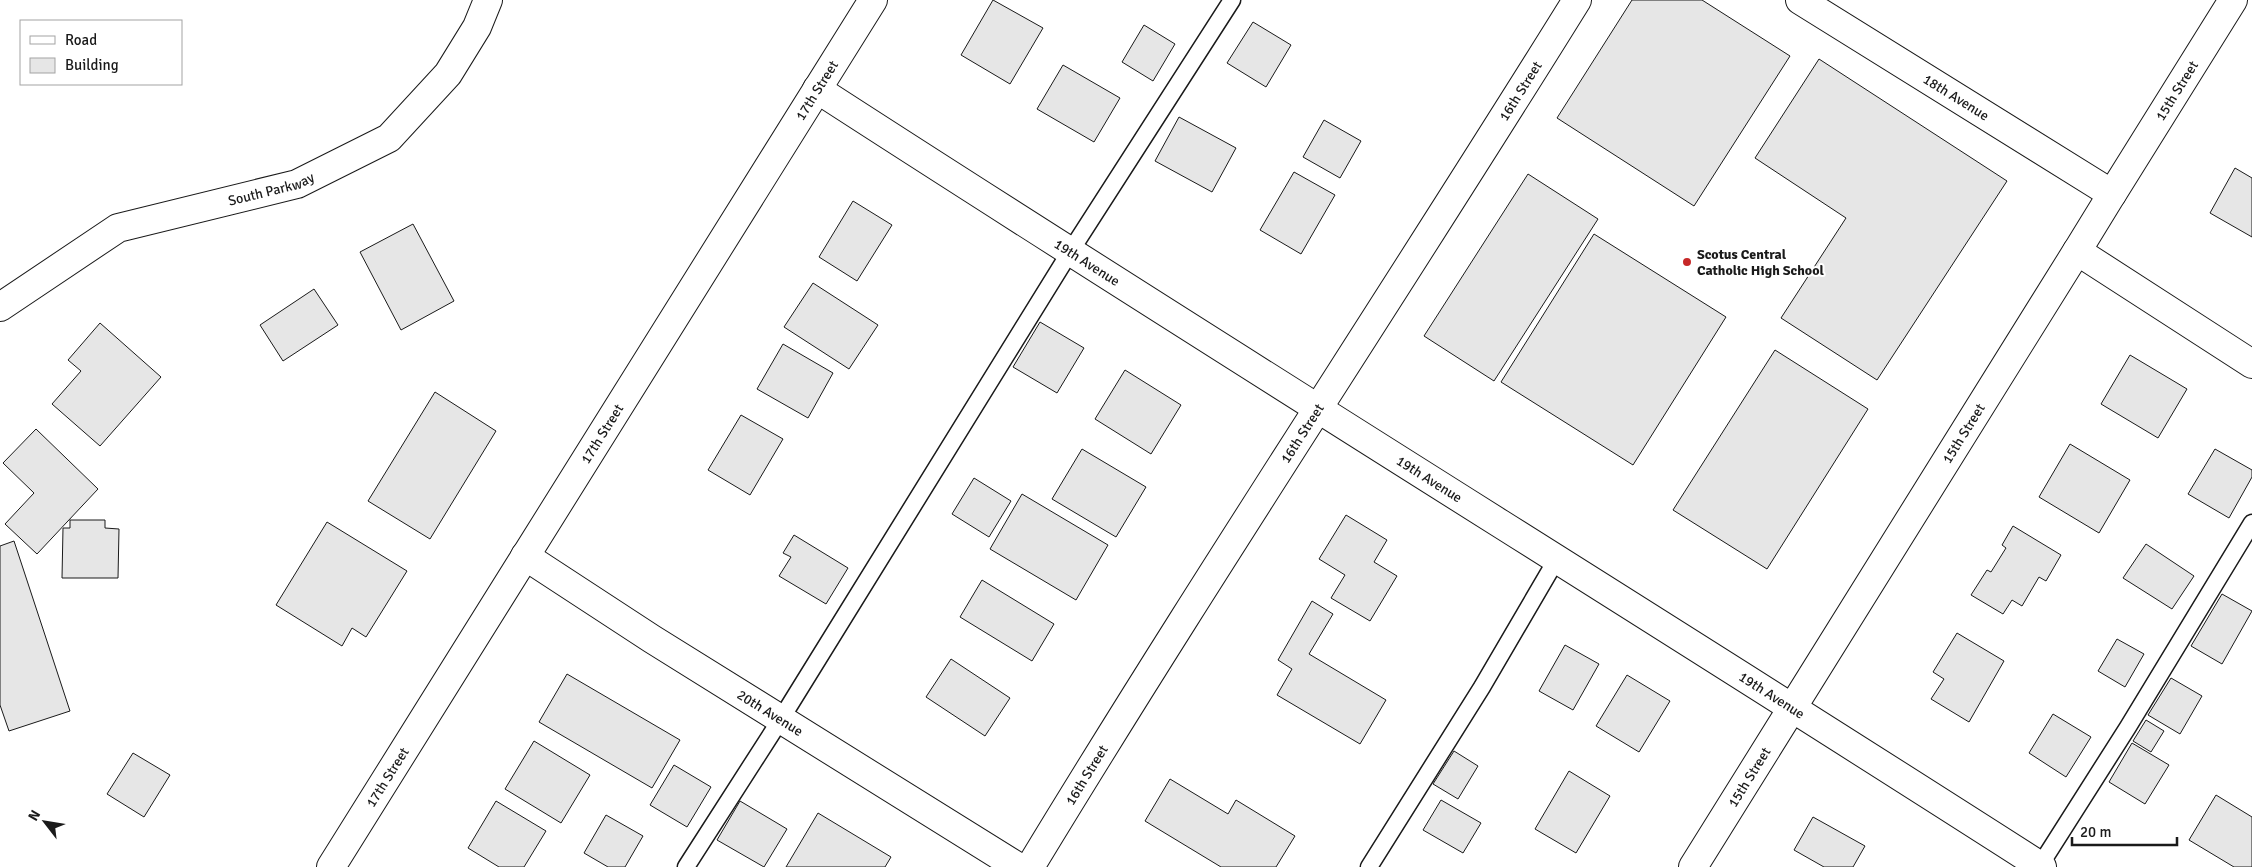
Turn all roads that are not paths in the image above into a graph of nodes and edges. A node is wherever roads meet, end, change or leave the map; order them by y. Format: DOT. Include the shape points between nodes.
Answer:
graph roads {
  1 [pos="488,0"];
  2 [pos="873,0"];
  3 [pos="1232,0"];
  4 [pos="1577,0"];
  5 [pos="1800,0"];
  6 [pos="2233,0"];
  7 [pos="817,89"];
  8 [pos="2112,194"];
  9 [pos="2077,251"];
  10 [pos="1070,252"];
  11 [pos="0,307"];
  12 [pos="2252,364"];
  13 [pos="1320,408"];
  14 [pos="2252,523"];
  15 [pos="525,556"];
  16 [pos="1558,557"];
  17 [pos="1793,706"];
  18 [pos="781,719"];
  19 [pos="331,867"];
  20 [pos="686,867"];
  21 [pos="1018,867"];
  22 [pos="1030,867"];
  23 [pos="1369,867"];
  24 [pos="1693,867"];
  25 [pos="2040,867"];
  1 -- 11 [label="street, South Parkway" via="477,27 448,74 388,138 297,184 118,228"];
  2 -- 7 [label="street, 17th Street"];
  3 -- 10 [label="lane"];
  4 -- 13 [label="street, 16th Street"];
  5 -- 8 [label="street, 18th Avenue"];
  6 -- 8 [label="street, 15th Street"];
  7 -- 10 [label="street, 19th Avenue"];
  7 -- 15 [label="street, 17th Street"];
  8 -- 9 [label="street, 15th Street"];
  9 -- 12 [label="street"];
  9 -- 17 [label="street, 15th Street"];
  10 -- 13 [label="street, 19th Avenue"];
  10 -- 18 [label="lane"];
  13 -- 16 [label="street, 19th Avenue"];
  13 -- 22 [label="street, 16th Street"];
  14 -- 25 [label="lane"];
  15 -- 18 [label="street, 20th Avenue"];
  15 -- 19 [label="street, 17th Street"];
  16 -- 17 [label="street, 19th Avenue"];
  16 -- 23 [label="lane" via="1482,688"];
  17 -- 24 [label="street, 15th Street"];
  17 -- 25 [label="street, 19th Avenue"];
  18 -- 20 [label="lane"];
  18 -- 21 [label="street, 20th Avenue"];
}
